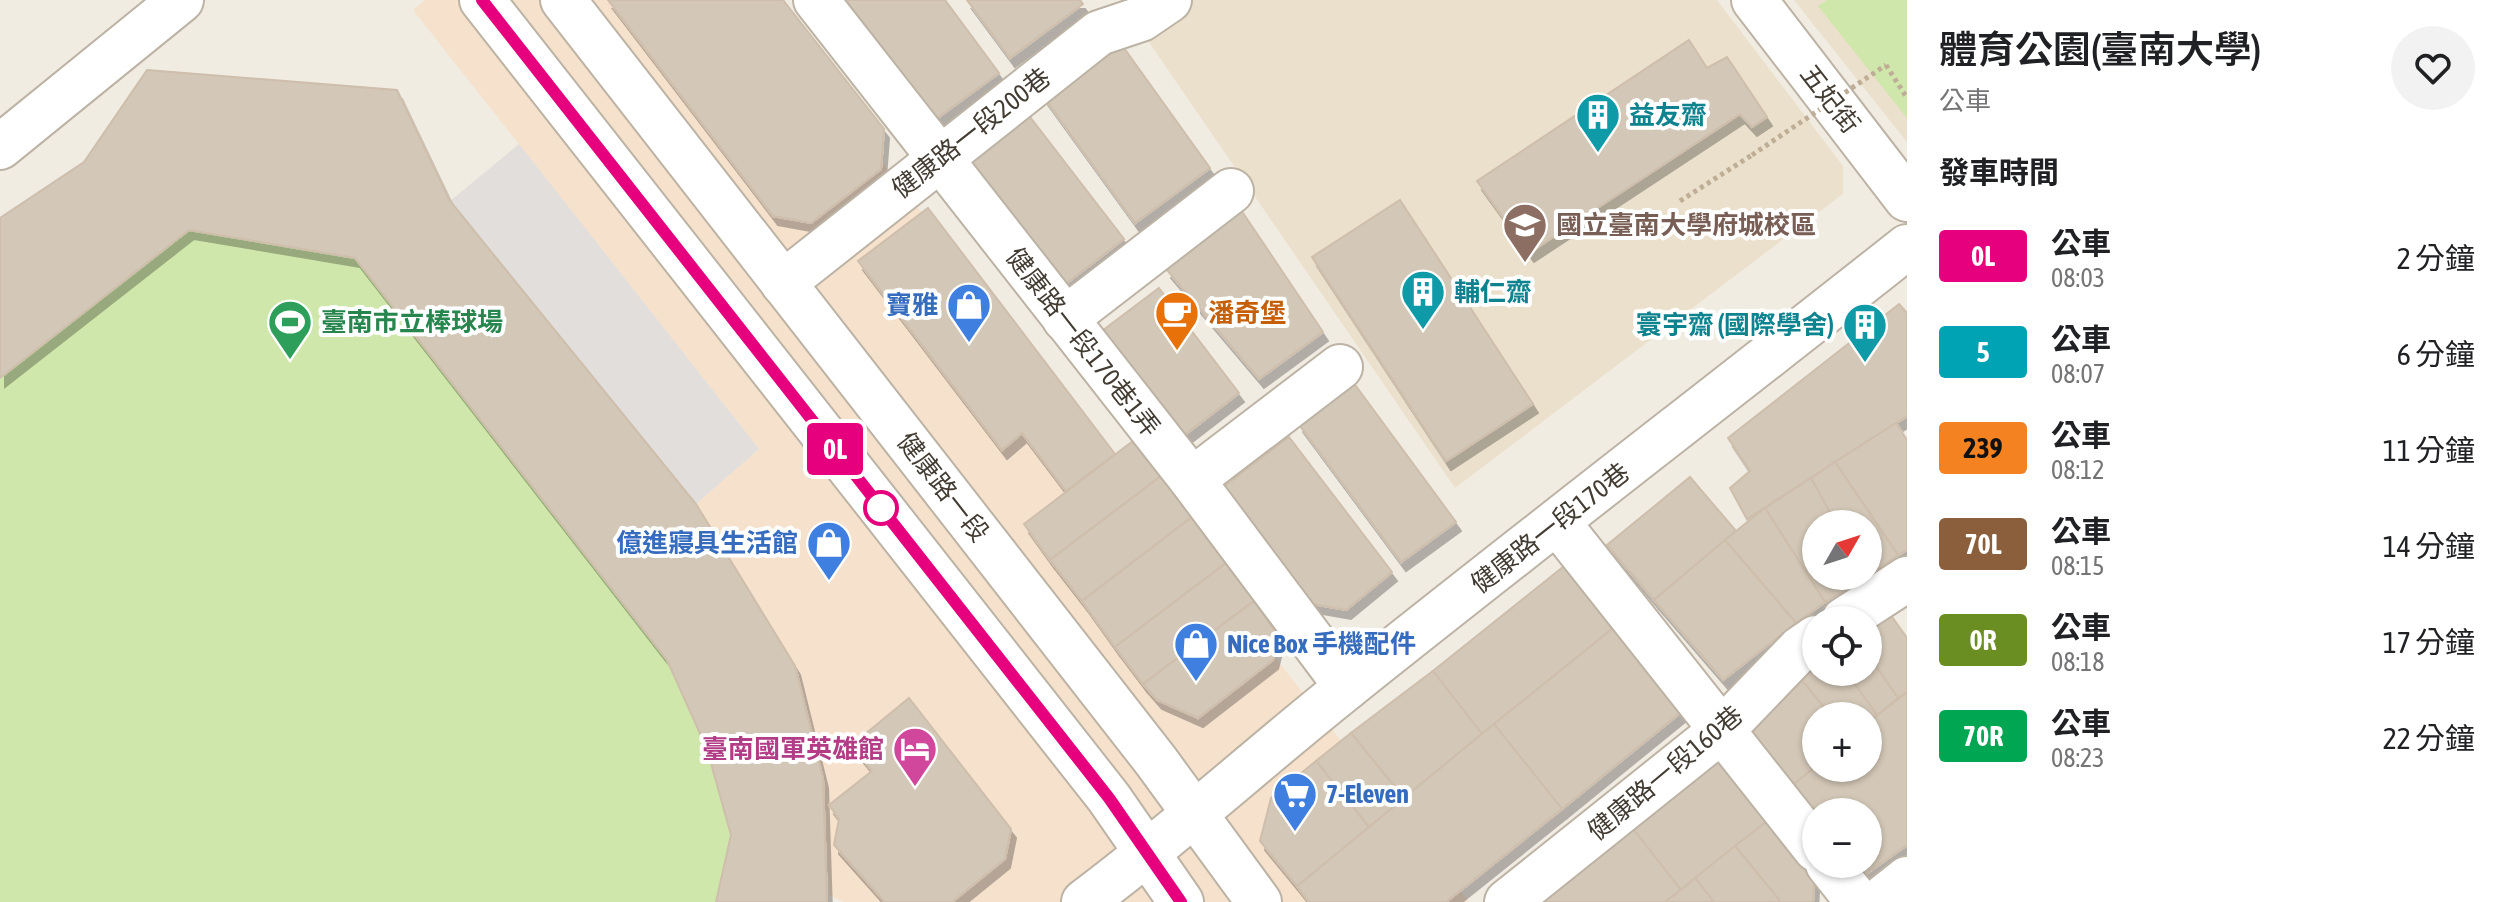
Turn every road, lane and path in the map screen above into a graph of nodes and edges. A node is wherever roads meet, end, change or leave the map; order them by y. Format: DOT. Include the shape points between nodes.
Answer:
graph roads {
  1 [pos="181,0"];
  2 [pos="482,0"];
  3 [pos="563,0"];
  4 [pos="816,0"];
  5 [pos="1169,0"];
  6 [pos="1754,0"];
  7 [pos="1907,98"];
  8 [pos="0,147"];
  9 [pos="939,158"];
  10 [pos="1231,191"];
  11 [pos="1907,199"];
  12 [pos="1680,201"];
  13 [pos="1907,247"];
  14 [pos="783,283"];
  15 [pos="1065,319"];
  16 [pos="1340,367"];
  17 [pos="1192,480"];
  18 [pos="1558,523"];
  19 [pos="1907,579"];
  20 [pos="1866,606"];
  21 [pos="1802,648"];
  22 [pos="1347,687"];
  23 [pos="1722,730"];
  24 [pos="1196,814"];
  25 [pos="1802,831"];
  26 [pos="1149,855"];
  27 [pos="1839,878"];
  28 [pos="1907,879"];
  29 [pos="1084,902"];
  30 [pos="1181,902"];
  31 [pos="1259,902"];
  32 [pos="1507,902"];
  33 [pos="1858,902"];
  34 [pos="1878,902"];
  1 -- 8 [label="street"];
  2 -- 26 [label="street"];
  3 -- 14 [label="street, 健康路一段"];
  4 -- 9 [label="street, 健康路一段170巷1弄"];
  5 -- 9 [label="street, 健康路一段200巷" via="1141,19 1099,33"];
  6 -- 11 [label="street, 五妃街"];
  7 -- 12 [label="path, bridge" via="1886,65"];
  9 -- 14 [label="street, 健康路一段200巷"];
  9 -- 15 [label="street, 健康路一段170巷1弄"];
  10 -- 15 [label="street"];
  13 -- 18 [label="street, 健康路一段170巷"];
  14 -- 24 [label="street, 健康路一段"];
  15 -- 17 [label="street, 健康路一段170巷1弄"];
  16 -- 17 [label="street"];
  17 -- 22 [label="street, 健康路一段170巷1弄"];
  18 -- 22 [label="street, 健康路一段170巷"];
  18 -- 23 [label="street"];
  19 -- 20 [label="street"];
  21 -- 23 [label="street, 健康路一段160巷"];
  22 -- 24 [label="street, 健康路一段170巷"];
  23 -- 25 [label="street"];
  23 -- 32 [label="street, 健康路一段160巷"];
  24 -- 26 [label="street, 健康路一段170巷"];
  24 -- 31 [label="street, 健康路一段"];
  26 -- 29 [label="street, 健康路一段170巷"];
  26 -- 30 [label="street"];
  27 -- 33 [label="street"];
  28 -- 34 [label="street"];
}
